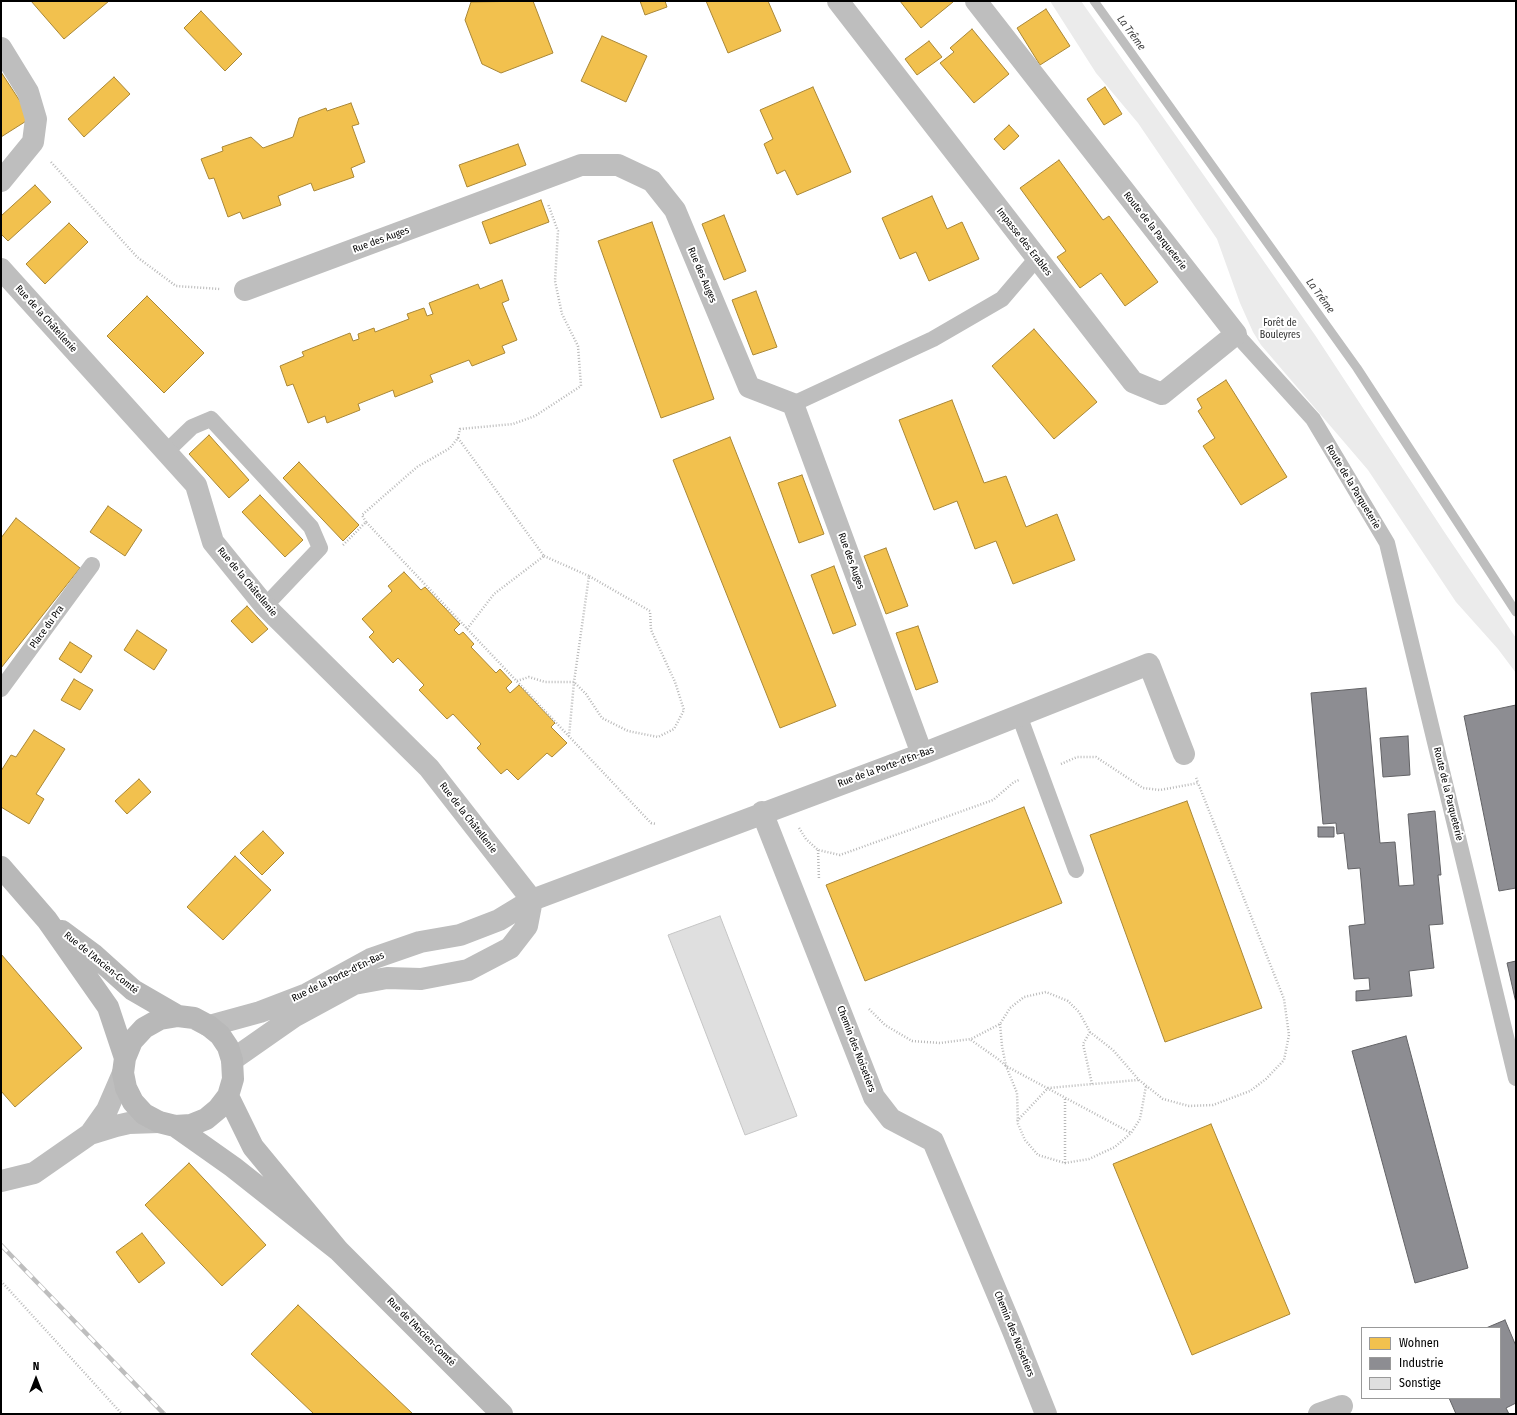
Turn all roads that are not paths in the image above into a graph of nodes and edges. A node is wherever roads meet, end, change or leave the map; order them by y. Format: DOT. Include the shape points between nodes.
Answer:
graph roads {
  1 [pos="838,1"];
  2 [pos="976,1"];
  3 [pos="1,48"];
  4 [pos="1,181"];
  5 [pos="1037,258"];
  6 [pos="1,269"];
  7 [pos="244,290"];
  8 [pos="1236,334"];
  9 [pos="793,404"];
  10 [pos="166,452"];
  11 [pos="92,565"];
  12 [pos="265,606"];
  13 [pos="1,689"];
  14 [pos="1019,715"];
  15 [pos="922,754"];
  16 [pos="1184,754"];
  17 [pos="772,809"];
  18 [pos="1,867"];
  19 [pos="1076,870"];
  20 [pos="532,900"];
  21 [pos="46,920"];
  22 [pos="178,1016"];
  23 [pos="209,1026"];
  24 [pos="232,1060"];
  25 [pos="124,1065"];
  26 [pos="1516,1078"];
  27 [pos="228,1096"];
  28 [pos="167,1124"];
  29 [pos="90,1134"];
  30 [pos="1,1182"];
  31 [pos="338,1250"];
  32 [pos="1342,1406"];
  33 [pos="502,1414"];
  34 [pos="1046,1414"];
  35 [pos="1319,1414"];
  1 -- 5 [label="street, Impasse des Erables"];
  2 -- 8 [label="street, Route de la Parqueterie"];
  3 -- 4 [label="street" via="28,92 36,119 33,142"];
  5 -- 8 [label="street, Impasse des Erables" via="1133,382 1162,394"];
  5 -- 9 [label="lane" via="1002,299 934,339"];
  6 -- 10 [label="street, Rue de la Châtellenie"];
  7 -- 9 [label="street, Rue des Auges" via="581,165 618,165 652,181 675,210 749,387"];
  8 -- 26 [label="lane, Route de la Parqueterie" via="1313,419 1387,543"];
  9 -- 15 [label="street, Rue des Auges"];
  10 -- 12 [label="street, Rue de la Châtellenie" via="196,485 213,542"];
  10 -- 12 [label="lane" via="192,427 211,419 311,527 320,548"];
  11 -- 13 [label="lane, Place du Pra"];
  12 -- 20 [label="street, Rue de la Châtellenie" via="429,768"];
  14 -- 15 [label="street, Rue de la Porte-d'En-Bas"];
  14 -- 16 [label="street, Rue de la Porte-d'En-Bas" via="1149,664"];
  14 -- 19 [label="lane"];
  15 -- 17 [label="street, Rue de la Porte-d'En-Bas"];
  17 -- 20 [label="street, Rue de la Porte-d'En-Bas"];
  17 -- 34 [label="street, Chemin des Noisetiers" via="874,1097 890,1119 933,1141"];
  18 -- 21 [label="main road, Rue de l'Ancien-Comté"];
  20 -- 23 [label="street, Rue de la Porte-d'En-Bas" via="499,920 460,935 420,942 371,959 307,994 260,1012"];
  20 -- 24 [label="street, Rue de la Porte-d'En-Bas" via="527,926 510,948 468,970 420,979 387,978 354,984 295,1016"];
  21 -- 22 [label="main road, Rue de l'Ancien-Comté" via="93,954 133,990"];
  21 -- 25 [label="main road, Rue de l'Ancien-Comté" via="108,1007"];
  22 -- 23 [label="main road" via="194,1018"];
  22 -- 25 [label="main road" via="160,1019 144,1028 132,1041"];
  23 -- 24 [label="main road" via="220,1035 228,1047"];
  24 -- 27 [label="main road" via="233,1079"];
  25 -- 28 [label="main road" via="126,1088 133,1102 144,1114"];
  25 -- 29 [label="street" via="107,1110"];
  27 -- 28 [label="main road" via="206,1119 191,1125"];
  27 -- 31 [label="main road, Rue de l'Ancien-Comté" via="253,1147"];
  28 -- 29 [label="street" via="129,1123"];
  28 -- 31 [label="main road, Rue de l'Ancien-Comté" via="233,1167"];
  29 -- 30 [label="street" via="34,1173"];
  31 -- 33 [label="main road, Rue de l'Ancien-Comté"];
  32 -- 35 [label="street"];
}
